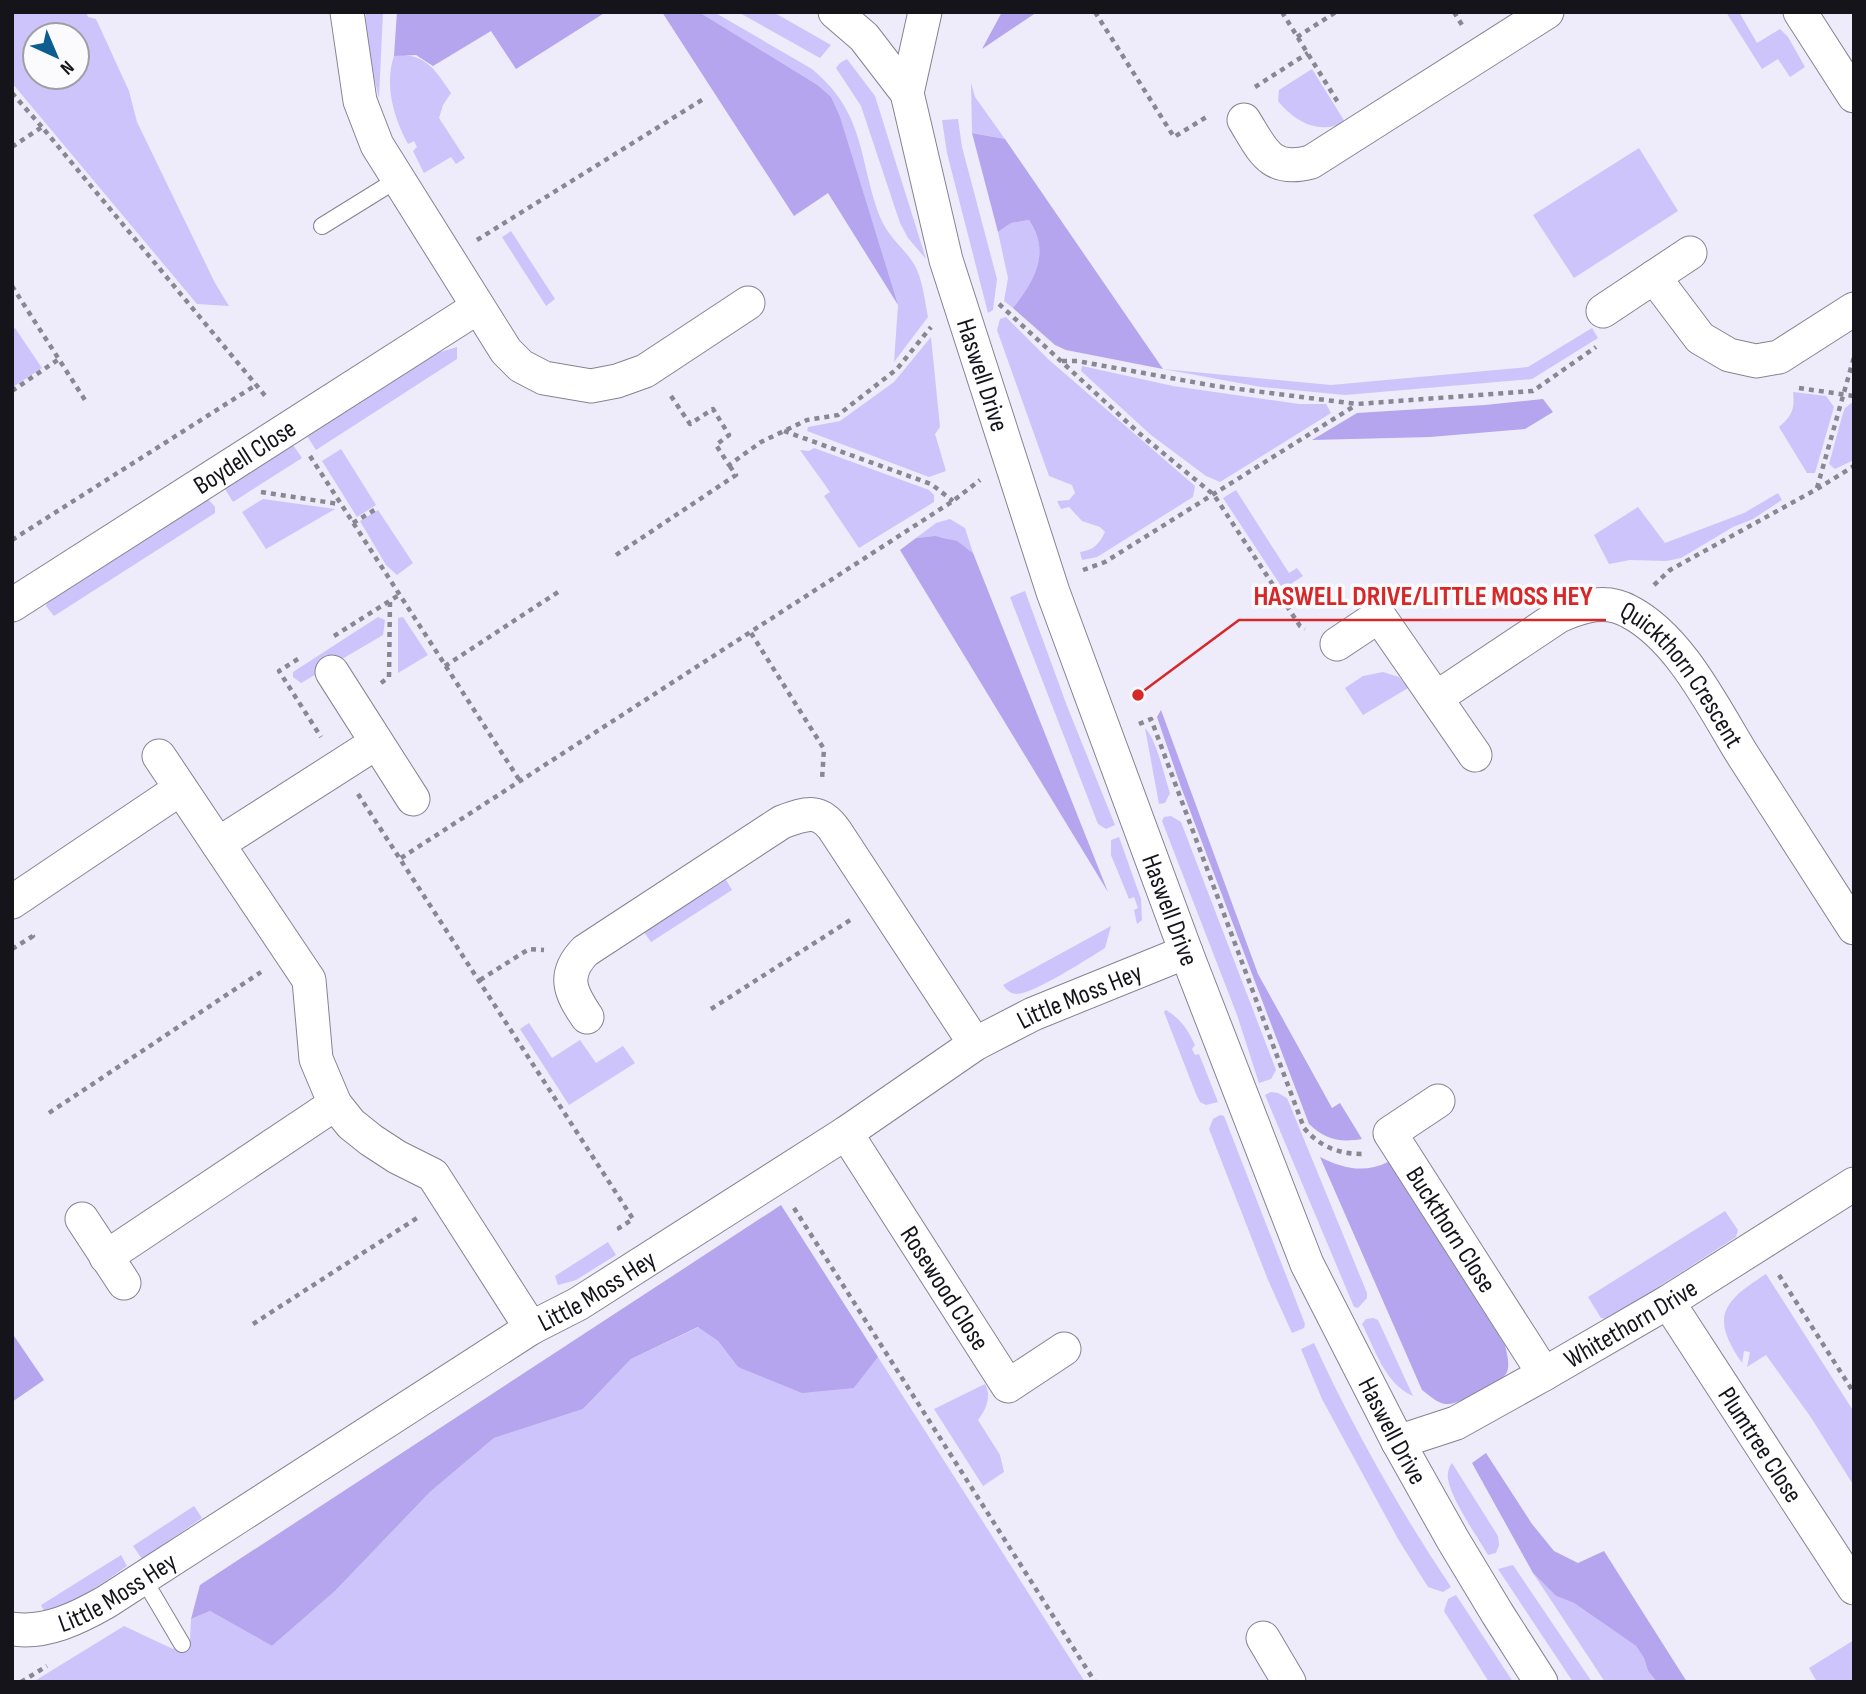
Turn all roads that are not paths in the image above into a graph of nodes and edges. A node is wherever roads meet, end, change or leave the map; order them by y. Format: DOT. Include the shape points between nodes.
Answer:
graph roads {
  1 [pos="347,12"];
  2 [pos="835,12"];
  3 [pos="925,12"];
  4 [pos="1547,12"];
  5 [pos="1800,12"];
  6 [pos="906,93"];
  7 [pos="1854,96"];
  8 [pos="1238,111"];
  9 [pos="397,179"];
  10 [pos="322,226"];
  11 [pos="1690,253"];
  12 [pos="1654,277"];
  13 [pos="748,303"];
  14 [pos="478,307"];
  15 [pos="1854,309"];
  16 [pos="1603,311"];
  17 [pos="12,605"];
  18 [pos="1337,644"];
  19 [pos="328,657"];
  20 [pos="1436,698"];
  21 [pos="376,743"];
  22 [pos="1475,755"];
  23 [pos="159,757"];
  24 [pos="180,789"];
  25 [pos="413,799"];
  26 [pos="218,844"];
  27 [pos="12,902"];
  28 [pos="1854,928"];
  29 [pos="1186,952"];
  30 [pos="587,1017"];
  31 [pos="975,1044"];
  32 [pos="1438,1101"];
  33 [pos="335,1104"];
  34 [pos="846,1133"];
  35 [pos="1854,1184"];
  36 [pos="82,1219"];
  37 [pos="1668,1302"];
  38 [pos="531,1328"];
  39 [pos="1064,1349"];
  40 [pos="1544,1374"];
  41 [pos="1398,1442"];
  42 [pos="143,1578"];
  43 [pos="1853,1584"];
  44 [pos="12,1629"];
  45 [pos="1263,1638"];
  46 [pos="182,1644"];
  47 [pos="1289,1682"];
  48 [pos="1541,1682"];
  1 -- 9 [label="street" via="360,101"];
  2 -- 6 [label="street, Haswell Drive" via="864,37"];
  3 -- 6 [label="street, Haswell Drive"];
  4 -- 8 [label="street" via="1311,162 1297,166 1273,161"];
  5 -- 7 [label="street"];
  6 -- 29 [label="street, Haswell Drive" via="946,260 1009,458 1053,592"];
  9 -- 10 [label="lane"];
  9 -- 14 [label="street"];
  11 -- 12 [label="street"];
  12 -- 15 [label="street" via="1700,338 1729,355 1756,361 1779,357"];
  12 -- 16 [label="street"];
  13 -- 14 [label="street" via="652,367 591,386 544,378 521,366"];
  14 -- 17 [label="street, Boydell Close"];
  18 -- 20 [label="street" via="1379,616"];
  19 -- 21 [label="street"];
  20 -- 22 [label="street"];
  20 -- 28 [label="street, Quickthorn Crescent" via="1559,616 1581,606 1604,603 1627,610 1651,625 1691,673"];
  21 -- 25 [label="street"];
  21 -- 26 [label="street"];
  23 -- 24 [label="street"];
  24 -- 26 [label="street"];
  24 -- 27 [label="street"];
  26 -- 33 [label="street" via="309,980 316,1059"];
  29 -- 31 [label="street, Little Moss Hey" via="1033,1014"];
  29 -- 41 [label="street, Haswell Drive" via="1307,1264"];
  30 -- 31 [label="street" via="570,989 574,962 585,951 782,822 819,815 829,822"];
  31 -- 34 [label="street, Little Moss Hey"];
  32 -- 40 [label="street, Buckthorn Close" via="1390,1133"];
  33 -- 36 [label="street" via="115,1270"];
  33 -- 38 [label="street" via="371,1140 433,1175"];
  34 -- 38 [label="street, Little Moss Hey" via="578,1304"];
  34 -- 39 [label="street, Rosewood Close" via="1008,1385"];
  35 -- 37 [label="street, Whitethorn Drive"];
  37 -- 40 [label="street, Whitethorn Drive"];
  37 -- 43 [label="street, Plumtree Close"];
  38 -- 42 [label="street, Little Moss Hey"];
  40 -- 41 [label="street, Whitethorn Drive" via="1455,1423"];
  41 -- 48 [label="street, Haswell Drive"];
  42 -- 44 [label="street, Little Moss Hey" via="79,1618 22,1631"];
  42 -- 46 [label="lane"];
  45 -- 47 [label="street"];
}
